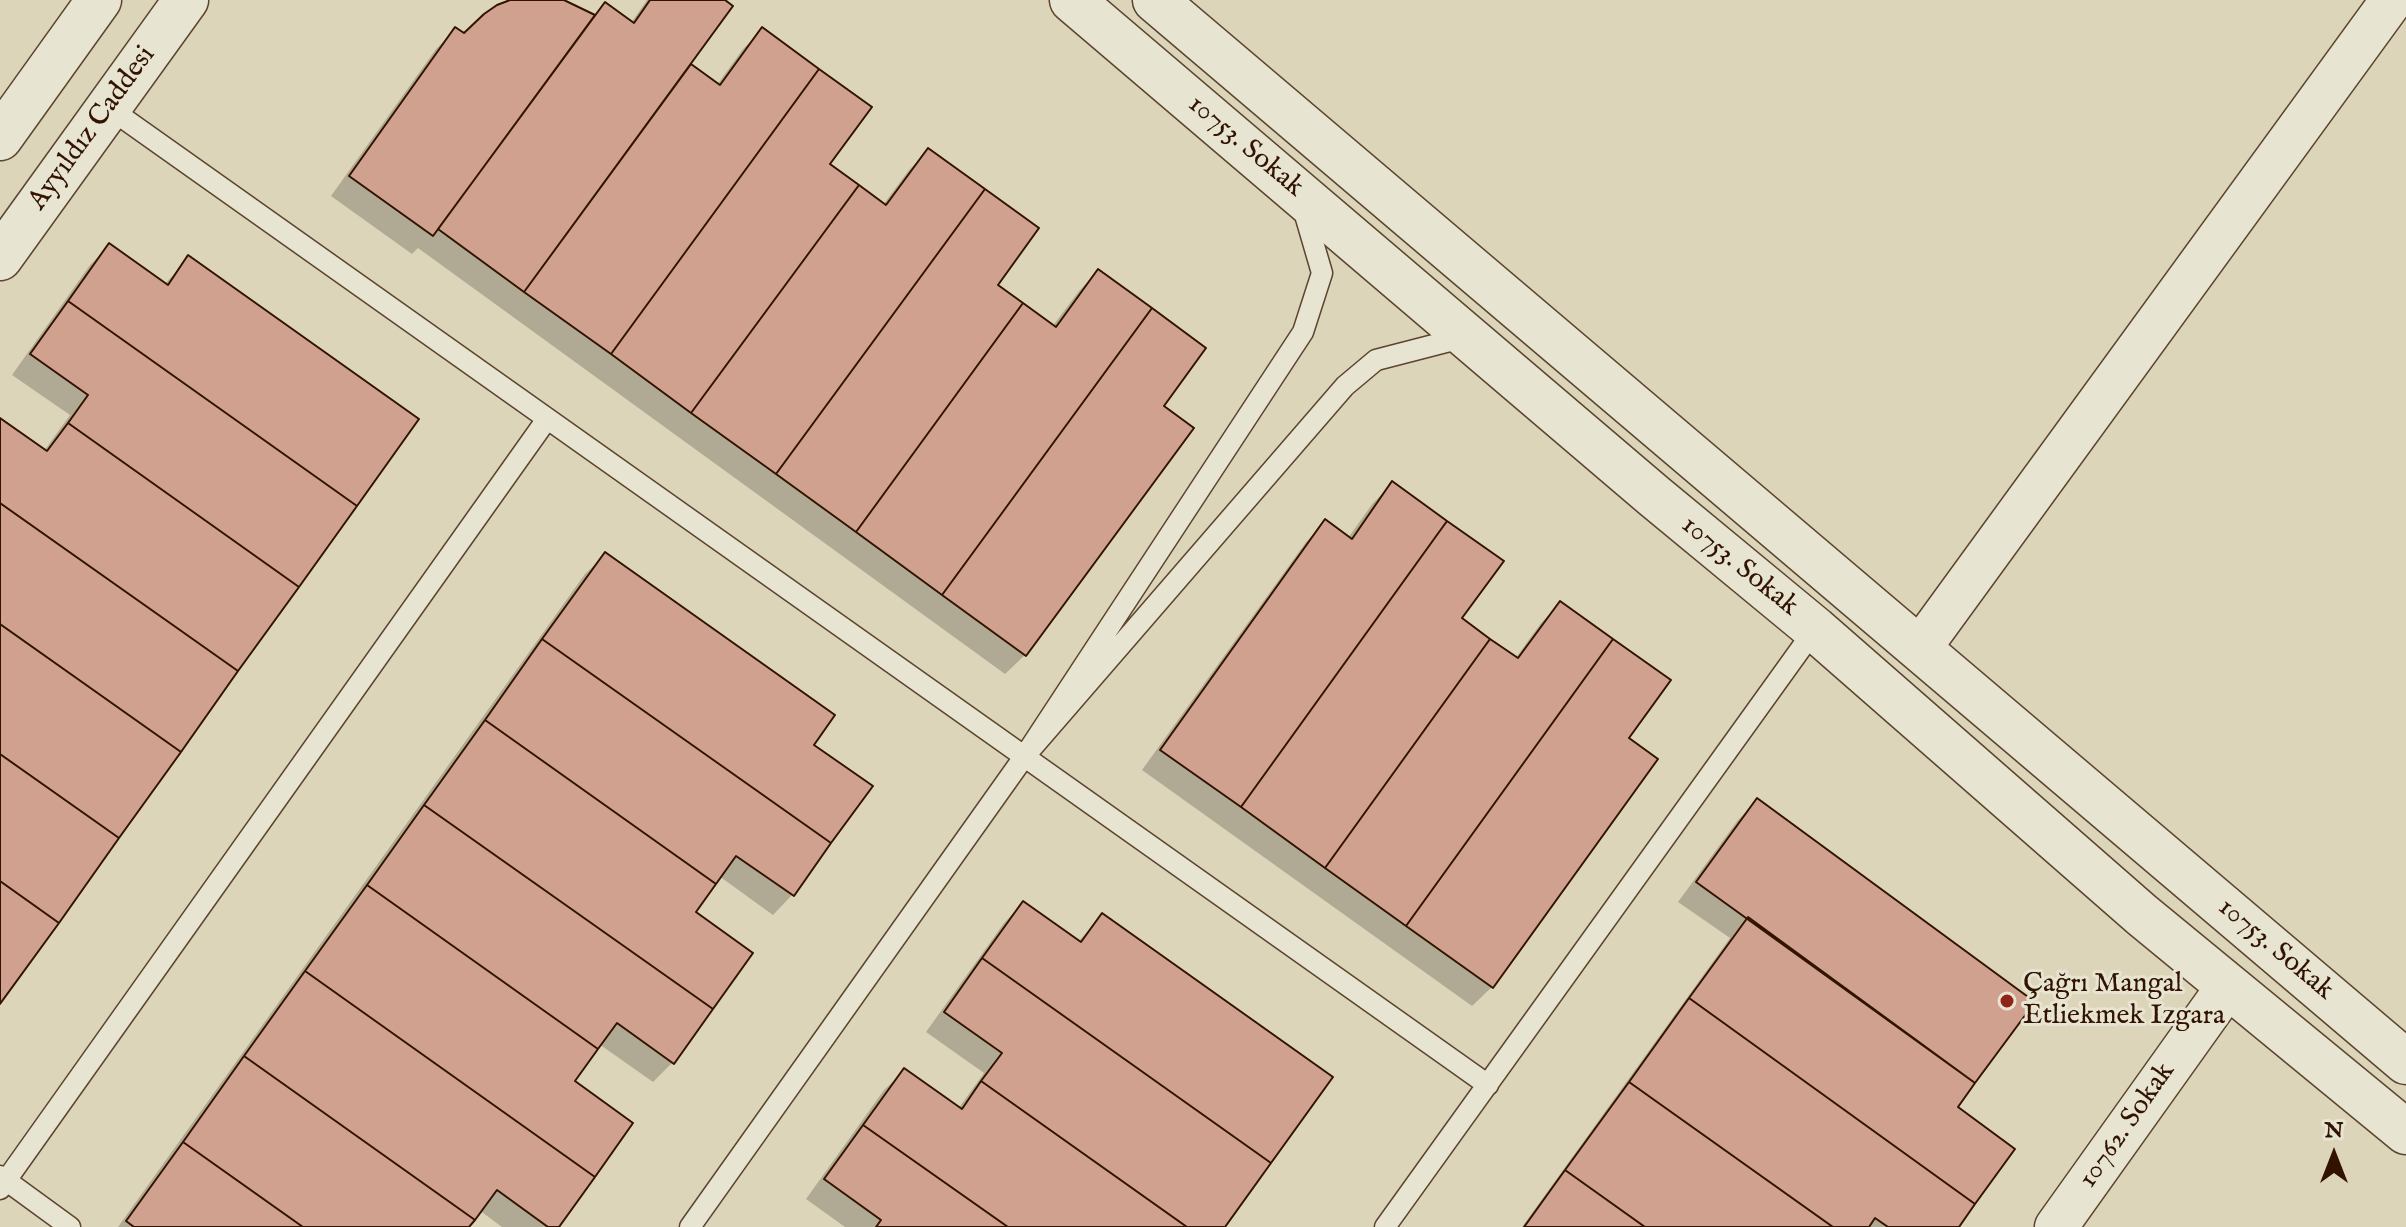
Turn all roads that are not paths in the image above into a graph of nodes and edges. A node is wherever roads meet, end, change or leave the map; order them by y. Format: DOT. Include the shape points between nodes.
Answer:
graph roads {
  1 [pos="99,0"];
  2 [pos="186,0"];
  3 [pos="210,0"];
  4 [pos="1072,0"];
  5 [pos="1155,0"];
  6 [pos="2392,0"];
  7 [pos="160,36"];
  8 [pos="109,108"];
  9 [pos="0,138"];
  10 [pos="1299,193"];
  11 [pos="0,258"];
  12 [pos="1466,336"];
  13 [pos="547,419"];
  14 [pos="1815,629"];
  15 [pos="1920,648"];
  16 [pos="1024,757"];
  17 [pos="2228,986"];
  18 [pos="2406,1062"];
  19 [pos="1488,1085"];
  20 [pos="2406,1132"];
  21 [pos="2,1182"];
  22 [pos="70,1227"];
  23 [pos="690,1227"];
  24 [pos="1385,1227"];
  25 [pos="2056,1227"];
  1 -- 9 [label="street"];
  2 -- 7 [label="street, Ayyıldız Caddesi"];
  3 -- 7 [label="street"];
  4 -- 10 [label="street, 10753. Sokak"];
  5 -- 15 [label="street, 10753. Sokak"];
  6 -- 15 [label="street"];
  7 -- 8 [label="street, Ayyıldız Caddesi"];
  8 -- 11 [label="street, Ayyıldız Caddesi"];
  8 -- 13 [label="lane"];
  10 -- 12 [label="street, 10753. Sokak"];
  10 -- 16 [label="lane" via="1322,273 1303,332"];
  12 -- 14 [label="street, 10753. Sokak"];
  12 -- 16 [label="lane" via="1376,360 1345,386"];
  13 -- 16 [label="lane"];
  13 -- 21 [label="lane"];
  14 -- 17 [label="street, 10753. Sokak"];
  14 -- 19 [label="lane"];
  15 -- 18 [label="street, 10753. Sokak"];
  16 -- 19 [label="lane"];
  16 -- 23 [label="lane"];
  17 -- 20 [label="street, 10753. Sokak"];
  17 -- 25 [label="street, 10762. Sokak"];
  19 -- 24 [label="lane"];
  21 -- 22 [label="lane"];
}
